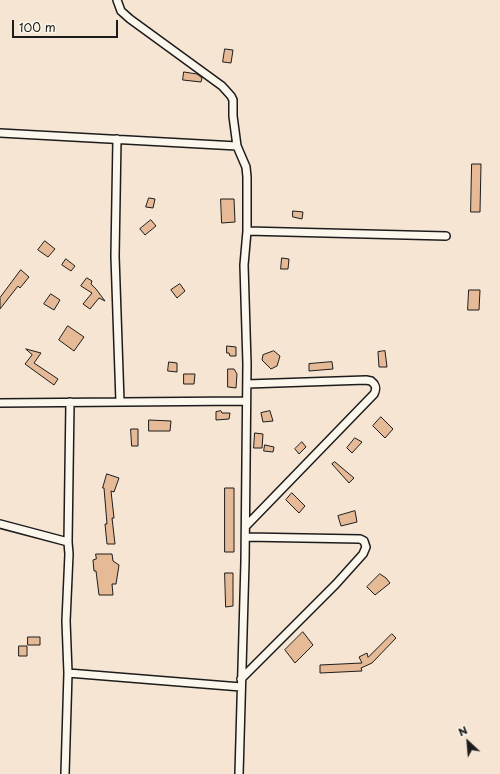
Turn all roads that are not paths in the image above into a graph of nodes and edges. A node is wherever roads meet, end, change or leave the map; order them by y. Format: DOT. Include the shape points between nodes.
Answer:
graph roads {
  1 [pos="117,0"];
  2 [pos="0,133"];
  3 [pos="118,139"];
  4 [pos="237,146"];
  5 [pos="247,232"];
  6 [pos="446,236"];
  7 [pos="247,384"];
  8 [pos="246,401"];
  9 [pos="70,402"];
  10 [pos="120,402"];
  11 [pos="0,403"];
  12 [pos="0,524"];
  13 [pos="246,526"];
  14 [pos="246,537"];
  15 [pos="68,542"];
  16 [pos="68,673"];
  17 [pos="241,679"];
  18 [pos="240,687"];
  19 [pos="65,774"];
  20 [pos="239,774"];
  1 -- 4 [label="street" via="121,11 130,19 222,86 231,96"];
  2 -- 3 [label="street"];
  3 -- 4 [label="street"];
  3 -- 10 [label="street" via="115,256"];
  4 -- 5 [label="street" via="246,168"];
  5 -- 6 [label="street"];
  5 -- 7 [label="street" via="244,265"];
  7 -- 8 [label="street"];
  7 -- 13 [label="street" via="366,380 371,381 376,390"];
  8 -- 10 [label="street"];
  8 -- 13 [label="street"];
  9 -- 10 [label="street"];
  9 -- 11 [label="street"];
  9 -- 15 [label="street"];
  12 -- 15 [label="street"];
  13 -- 14 [label="street"];
  14 -- 17 [label="street"];
  14 -- 17 [label="street" via="360,539 366,547 363,554 336,584"];
  15 -- 16 [label="street"];
  16 -- 18 [label="street"];
  16 -- 19 [label="street"];
  17 -- 18 [label="street"];
  18 -- 20 [label="street"];
}
